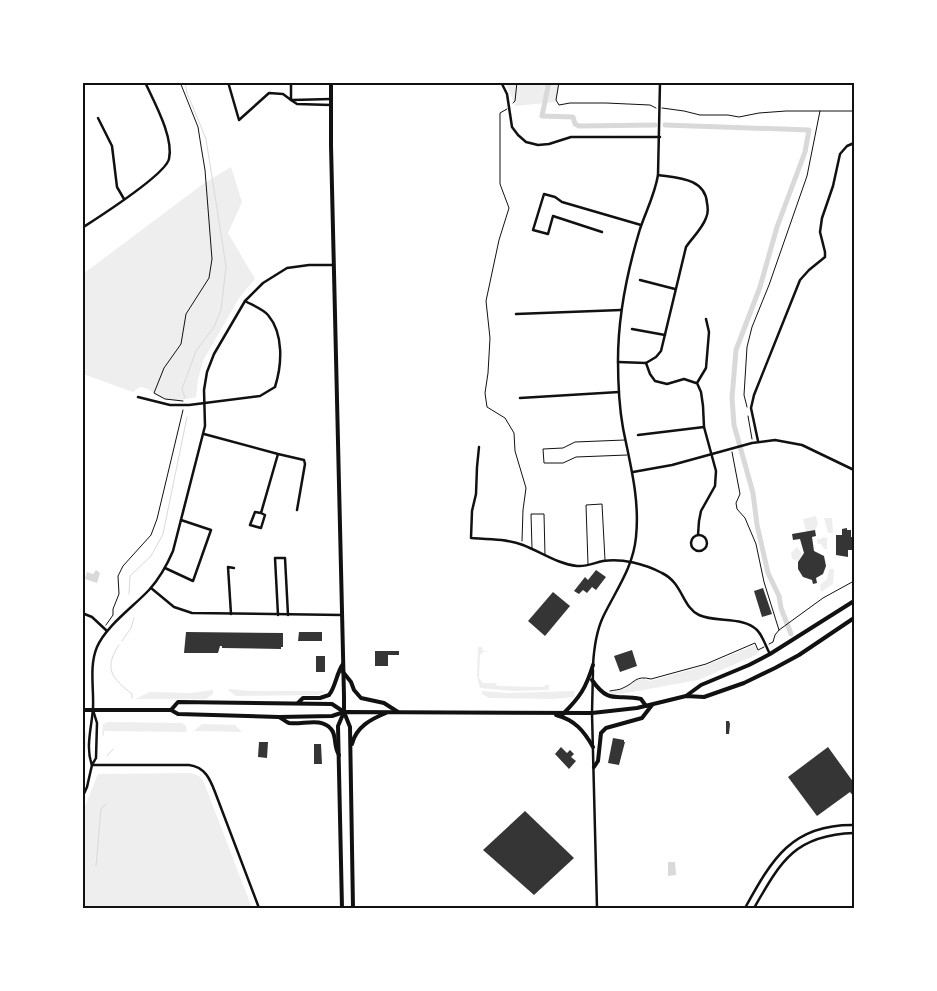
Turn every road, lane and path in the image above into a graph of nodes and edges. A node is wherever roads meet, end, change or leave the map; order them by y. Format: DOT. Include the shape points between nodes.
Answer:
graph roads {
  1 [pos="144,82"];
  2 [pos="180,82"];
  3 [pos="228,82"];
  4 [pos="291,82"];
  5 [pos="331,82"];
  6 [pos="501,82"];
  7 [pos="517,82"];
  8 [pos="559,82"];
  9 [pos="660,82"];
  10 [pos="291,100"];
  11 [pos="331,102"];
  12 [pos="510,107"];
  13 [pos="656,108"];
  14 [pos="664,108"];
  15 [pos="820,111"];
  16 [pos="854,111"];
  17 [pos="98,118"];
  18 [pos="660,137"];
  19 [pos="854,143"];
  20 [pos="658,175"];
  21 [pos="124,199"];
  22 [pos="641,225"];
  23 [pos="82,228"];
  24 [pos="602,232"];
  25 [pos="334,265"];
  26 [pos="640,280"];
  27 [pos="675,289"];
  28 [pos="245,301"];
  29 [pos="621,310"];
  30 [pos="516,314"];
  31 [pos="706,319"];
  32 [pos="632,329"];
  33 [pos="665,335"];
  34 [pos="618,362"];
  35 [pos="646,363"];
  36 [pos="697,383"];
  37 [pos="619,392"];
  38 [pos="138,397"];
  39 [pos="520,398"];
  40 [pos="204,404"];
  41 [pos="184,405"];
  42 [pos="747,408"];
  43 [pos="749,417"];
  44 [pos="704,426"];
  45 [pos="204,434"];
  46 [pos="638,435"];
  47 [pos="626,440"];
  48 [pos="758,442"];
  49 [pos="752,443"];
  50 [pos="753,447"];
  51 [pos="479,448"];
  52 [pos="732,452"];
  53 [pos="278,454"];
  54 [pos="712,454"];
  55 [pos="629,455"];
  56 [pos="854,470"];
  57 [pos="633,472"];
  58 [pos="297,510"];
  59 [pos="261,513"];
  60 [pos="181,520"];
  61 [pos="698,535"];
  62 [pos="522,545"];
  63 [pos="532,549"];
  64 [pos="545,556"];
  65 [pos="605,561"];
  66 [pos="632,562"];
  67 [pos="588,565"];
  68 [pos="165,568"];
  69 [pos="234,568"];
  70 [pos="854,581"];
  71 [pos="151,588"];
  72 [pos="854,601"];
  73 [pos="82,613"];
  74 [pos="230,614"];
  75 [pos="278,614"];
  76 [pos="288,615"];
  77 [pos="342,615"];
  78 [pos="853,619"];
  79 [pos="104,628"];
  80 [pos="779,630"];
  81 [pos="108,631"];
  82 [pos="766,646"];
  83 [pos="770,654"];
  84 [pos="343,664"];
  85 [pos="593,665"];
  86 [pos="343,672"];
  87 [pos="592,680"];
  88 [pos="607,691"];
  89 [pos="686,696"];
  90 [pos="298,703"];
  91 [pos="652,704"];
  92 [pos="646,706"];
  93 [pos="82,710"];
  94 [pos="93,710"];
  95 [pos="171,710"];
  96 [pos="344,712"];
  97 [pos="388,712"];
  98 [pos="398,712"];
  99 [pos="592,713"];
  100 [pos="552,714"];
  101 [pos="563,714"];
  102 [pos="279,717"];
  103 [pos="593,747"];
  104 [pos="350,750"];
  105 [pos="339,756"];
  106 [pos="92,765"];
  107 [pos="594,767"];
  108 [pos="82,798"];
  109 [pos="854,825"];
  110 [pos="854,833"];
  111 [pos="259,908"];
  112 [pos="342,908"];
  113 [pos="353,908"];
  114 [pos="597,908"];
  115 [pos="745,908"];
  116 [pos="754,908"];
  1 -- 21 [label="street" via="165,126 169,160 164,168"];
  2 -- 41 [label="path" via="198,127 212,259 209,278 186,314 181,344 164,368 154,393 165,399 183,400"];
  3 -- 10 [label="street" via="239,120 269,93 283,94"];
  4 -- 10 [label="street"];
  5 -- 11 [label="main road"];
  6 -- 12 [label="street"];
  7 -- 12 [label="path" via="515,101"];
  8 -- 13 [label="path" via="556,100 559,105 650,104"];
  9 -- 18 [label="street"];
  10 -- 11 [label="street" via="297,104"];
  11 -- 25 [label="main road"];
  12 -- 18 [label="street" via="512,127 518,136 532,144 549,144 571,137"];
  12 -- 62 [label="path" via="500,113 500,184 509,208 498,240 486,301 490,338 485,393 487,407 505,418 514,433 515,451 526,488"];
  14 -- 15 [label="path" via="700,115 739,117 759,113"];
  15 -- 16 [label="path"];
  15 -- 42 [label="path" via="807,176 770,285 752,327 744,395"];
  17 -- 21 [label="street" via="112,146 118,188"];
  18 -- 20 [label="street"];
  19 -- 48 [label="street" via="843,149 838,161 821,224 825,258 803,275 797,285 752,401"];
  20 -- 22 [label="street"];
  20 -- 27 [label="street" via="689,180 701,187 707,198 706,219 686,247"];
  21 -- 23 [label="street"];
  22 -- 24 [label="street" via="544,194 533,230 548,234 553,216"];
  22 -- 29 [label="street"];
  25 -- 28 [label="street" via="287,268 263,283"];
  25 -- 77 [label="main road"];
  26 -- 27 [label="street"];
  27 -- 33 [label="street"];
  28 -- 40 [label="street" via="214,354 207,372"];
  28 -- 40 [label="street" via="267,314 278,330 280,371 274,387 260,396"];
  29 -- 30 [label="street"];
  29 -- 34 [label="street"];
  31 -- 36 [label="street" via="709,332 706,368"];
  32 -- 33 [label="street"];
  33 -- 35 [label="street" via="656,357"];
  34 -- 35 [label="street"];
  34 -- 37 [label="street"];
  35 -- 36 [label="street" via="655,381 667,384 684,379"];
  36 -- 44 [label="street" via="701,392"];
  37 -- 39 [label="street"];
  37 -- 47 [label="street"];
  38 -- 41 [label="street"];
  40 -- 41 [label="street"];
  40 -- 45 [label="street"];
  41 -- 79 [label="path" via="152,535 123,566 118,576 119,594 112,609 113,615"];
  43 -- 49 [label="path"];
  44 -- 46 [label="street"];
  44 -- 54 [label="street"];
  45 -- 53 [label="street"];
  45 -- 60 [label="street"];
  47 -- 55 [label="street"];
  47 -- 55 [label="lane" via="575,442 564,448 544,449 544,463 563,463 576,457"];
  48 -- 49 [label="street"];
  48 -- 56 [label="street" via="796,443"];
  49 -- 50 [label="lane"];
  49 -- 54 [label="street"];
  51 -- 62 [label="street" via="471,538"];
  52 -- 80 [label="path" via="740,494 737,509 745,518 756,544"];
  53 -- 58 [label="street" via="302,458 305,462"];
  53 -- 59 [label="street"];
  54 -- 57 [label="street"];
  54 -- 61 [label="street" via="716,480 701,511"];
  55 -- 57 [label="street"];
  57 -- 66 [label="street" via="637,526"];
  59 -- 59 [label="street" via="265,515 261,528 250,525 255,512"];
  60 -- 68 [label="street"];
  60 -- 68 [label="street" via="211,530 193,581"];
  61 -- 61 [label="street" via="692,538 691,543 694,550 699,551 706,543"];
  62 -- 63 [label="street"];
  63 -- 64 [label="street"];
  63 -- 64 [label="lane" via="531,514 544,514"];
  64 -- 67 [label="street" via="576,566"];
  65 -- 66 [label="street"];
  65 -- 67 [label="street"];
  65 -- 67 [label="lane" via="602,504 586,506"];
  66 -- 82 [label="street" via="675,581 690,609 699,615 746,624 758,630"];
  66 -- 85 [label="street" via="598,630"];
  68 -- 71 [label="street"];
  69 -- 74 [label="street" via="228,567"];
  70 -- 80 [label="path" via="823,598"];
  71 -- 74 [label="street" via="174,606 192,613"];
  71 -- 81 [label="street"];
  72 -- 83 [label="main road"];
  73 -- 79 [label="street"];
  74 -- 75 [label="street"];
  75 -- 76 [label="street"];
  75 -- 76 [label="street" via="275,558 286,558"];
  76 -- 77 [label="street"];
  77 -- 84 [label="main road"];
  78 -- 89 [label="main road" via="799,655 744,683 704,698"];
  79 -- 81 [label="street"];
  80 -- 82 [label="path" via="773,642"];
  81 -- 94 [label="street" via="97,647 93,666"];
  82 -- 83 [label="street"];
  82 -- 88 [label="path" via="758,650 755,644 706,664 651,679 636,679 623,688"];
  83 -- 89 [label="main road" via="701,685"];
  84 -- 86 [label="main road"];
  84 -- 90 [label="main road" via="330,695 303,698"];
  85 -- 87 [label="street"];
  85 -- 101 [label="main road" via="587,684"];
  86 -- 96 [label="main road"];
  86 -- 98 [label="main road" via="361,698 384,703"];
  87 -- 92 [label="main road" via="609,697 634,697 641,699"];
  87 -- 99 [label="street"];
  89 -- 91 [label="main road"];
  90 -- 95 [label="main road" via="178,702"];
  90 -- 96 [label="main road" via="332,704"];
  91 -- 92 [label="main road"];
  91 -- 107 [label="main road" via="642,718 606,728 601,733 598,761"];
  92 -- 99 [label="main road"];
  93 -- 94 [label="main road"];
  94 -- 95 [label="main road"];
  94 -- 106 [label="street" via="89,758"];
  94 -- 106 [label="street" via="97,740 96,758"];
  95 -- 102 [label="main road" via="178,714"];
  96 -- 97 [label="main road"];
  96 -- 102 [label="main road" via="332,716"];
  96 -- 104 [label="main road" via="350,727"];
  96 -- 105 [label="main road" via="338,726"];
  97 -- 98 [label="main road"];
  97 -- 104 [label="main road" via="373,718 357,731"];
  98 -- 100 [label="main road"];
  99 -- 101 [label="main road"];
  99 -- 103 [label="street"];
  100 -- 101 [label="main road"];
  100 -- 103 [label="main road" via="567,718 578,726"];
  102 -- 105 [label="main road" via="288,723 324,724 332,730"];
  103 -- 107 [label="street"];
  104 -- 113 [label="main road"];
  105 -- 112 [label="main road"];
  106 -- 108 [label="street"];
  106 -- 111 [label="street" via="189,765 204,771"];
  107 -- 114 [label="street"];
  109 -- 115 [label="street" via="823,828 789,845 771,862"];
  110 -- 116 [label="street" via="815,838 799,847 776,870"];
}
